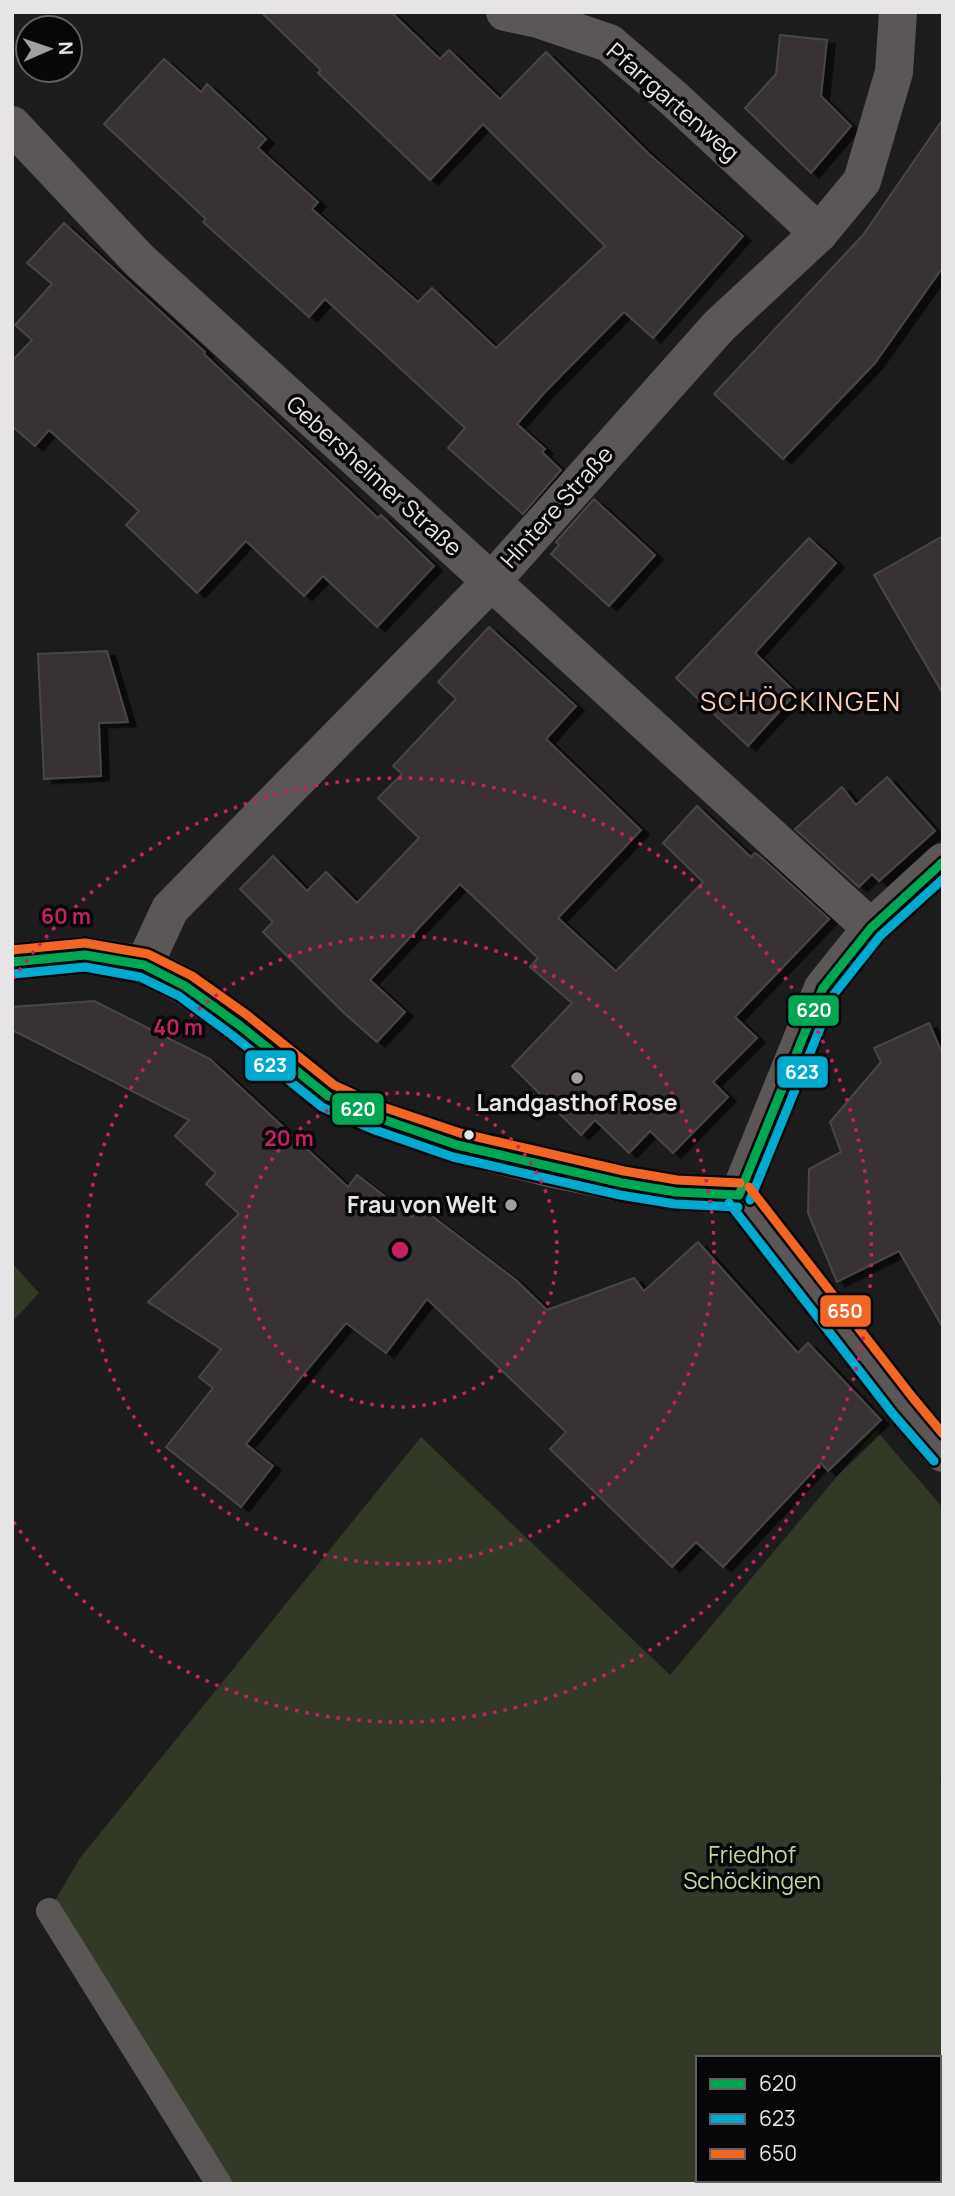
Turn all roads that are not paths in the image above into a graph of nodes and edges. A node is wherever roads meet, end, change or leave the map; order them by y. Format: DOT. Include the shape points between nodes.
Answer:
graph roads {
  1 [pos="505,12"];
  2 [pos="898,12"];
  3 [pos="12,125"];
  4 [pos="819,233"];
  5 [pos="491,582"];
  6 [pos="943,862"];
  7 [pos="871,928"];
  8 [pos="12,962"];
  9 [pos="144,965"];
  10 [pos="739,1195"];
  11 [pos="943,1453"];
  12 [pos="49,1911"];
  13 [pos="219,2184"];
  1 -- 4 [label="street, Pfarrgartenweg" via="609,43"];
  2 -- 4 [label="street, Hintere Straße" via="894,72 862,181"];
  3 -- 5 [label="street, Gebersheimer Straße" via="139,260"];
  4 -- 5 [label="street, Hintere Straße" via="719,326"];
  5 -- 7 [label="street, Gebersheimer Straße"];
  5 -- 9 [label="street, Hintere Straße" via="170,909"];
  6 -- 7 [label="street"];
  7 -- 10 [label="street" via="823,988"];
  8 -- 9 [label="street" via="85,955"];
  9 -- 10 [label="street" via="185,986 328,1096 376,1117 457,1145 558,1170 676,1192"];
  10 -- 11 [label="street"];
  12 -- 13 [label="lane"];
}
